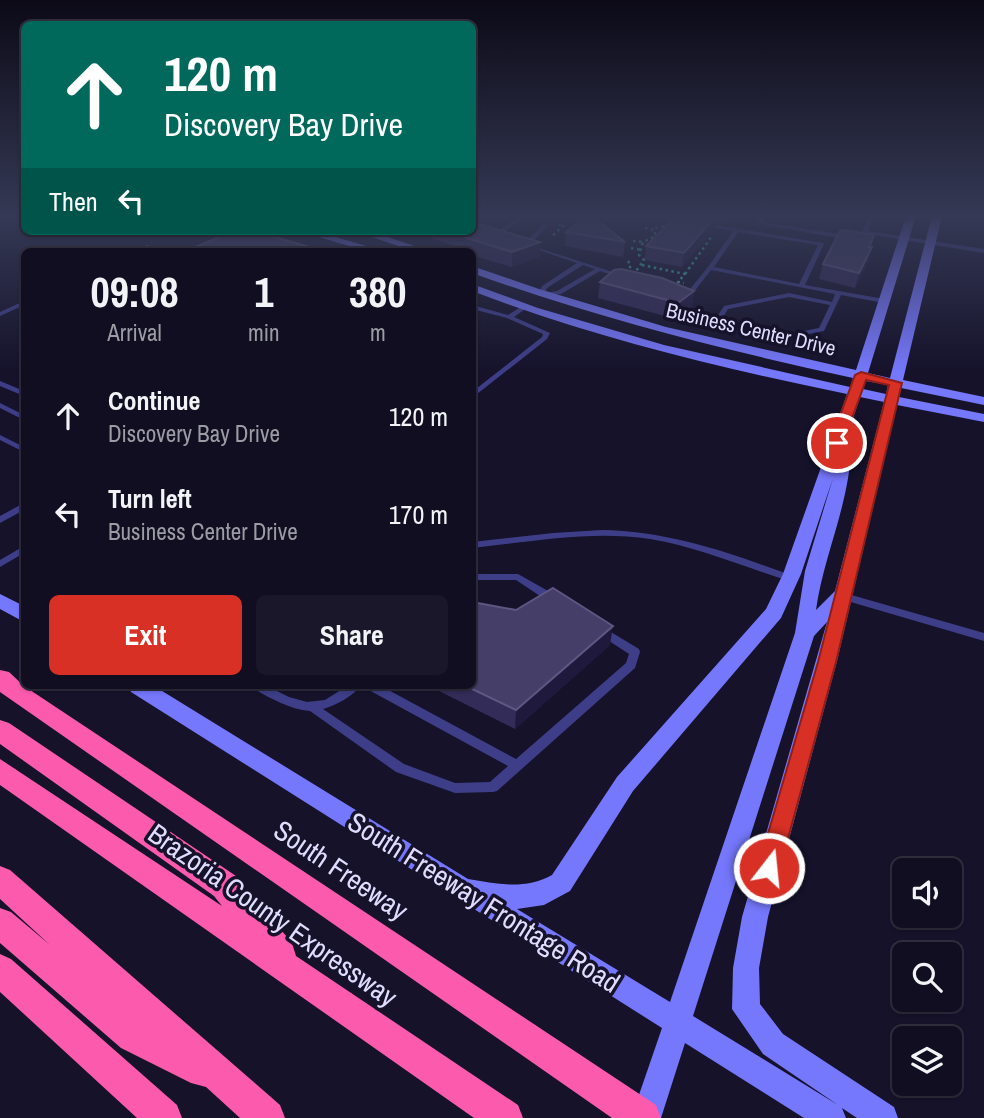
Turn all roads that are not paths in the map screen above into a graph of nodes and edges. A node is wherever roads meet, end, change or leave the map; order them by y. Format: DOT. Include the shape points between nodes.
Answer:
graph roads {
  1 [pos="573,268"];
  2 [pos="710,268"];
  3 [pos="809,268"];
  4 [pos="894,268"];
  5 [pos="924,268"];
  6 [pos="598,269"];
  7 [pos="476,271"];
  8 [pos="633,276"];
  9 [pos="801,286"];
  10 [pos="476,288"];
  11 [pos="667,290"];
  12 [pos="839,293"];
  13 [pos="541,295"];
  14 [pos="884,301"];
  15 [pos="21,304"];
  16 [pos="834,304"];
  17 [pos="526,306"];
  18 [pos="476,308"];
  19 [pos="0,314"];
  20 [pos="509,317"];
  21 [pos="714,326"];
  22 [pos="704,341"];
  23 [pos="861,375"];
  24 [pos="0,383"];
  25 [pos="855,391"];
  26 [pos="893,391"];
  27 [pos="21,393"];
  28 [pos="476,393"];
  29 [pos="984,401"];
  30 [pos="0,405"];
  31 [pos="10,411"];
  32 [pos="0,416"];
  33 [pos="21,416"];
  34 [pos="846,417"];
  35 [pos="984,418"];
  36 [pos="0,437"];
  37 [pos="21,448"];
  38 [pos="21,508"];
  39 [pos="0,520"];
  40 [pos="476,545"];
  41 [pos="21,551"];
  42 [pos="0,564"];
  43 [pos="476,577"];
  44 [pos="790,578"];
  45 [pos="841,596"];
  46 [pos="0,600"];
  47 [pos="565,607"];
  48 [pos="21,613"];
  49 [pos="588,622"];
  50 [pos="805,634"];
  51 [pos="984,637"];
  52 [pos="0,679"];
  53 [pos="143,689"];
  54 [pos="267,689"];
  55 [pos="351,689"];
  56 [pos="377,689"];
  57 [pos="314,709"];
  58 [pos="0,730"];
  59 [pos="518,766"];
  60 [pos="0,770"];
  61 [pos="0,880"];
  62 [pos="466,890"];
  63 [pos="0,923"];
  64 [pos="0,970"];
  65 [pos="298,975"];
  66 [pos="229,1084"];
  67 [pos="164,1118"];
  68 [pos="267,1118"];
  69 [pos="505,1118"];
  70 [pos="644,1118"];
  71 [pos="831,1118"];
  72 [pos="883,1118"];
  1 -- 13 [label="lane" via="544,286"];
  2 -- 9 [label="lane"];
  2 -- 11 [label="lane" via="688,296"];
  3 -- 9 [label="lane"];
  4 -- 14 [label="street"];
  5 -- 26 [label="street"];
  6 -- 8 [label="lane"];
  6 -- 13 [label="lane" via="559,293"];
  7 -- 13 [label="street, Business Center Drive"];
  9 -- 12 [label="lane"];
  10 -- 17 [label="street, Business Center Drive"];
  12 -- 14 [label="lane"];
  12 -- 16 [label="lane"];
  13 -- 17 [label="street"];
  13 -- 22 [label="street, Business Center Drive"];
  14 -- 23 [label="street"];
  15 -- 19 [label="lane"];
  16 -- 21 [label="lane" via="789,295 726,306"];
  16 -- 21 [label="lane" via="822,330 779,338"];
  17 -- 20 [label="lane"];
  17 -- 25 [label="street, Business Center Drive" via="659,349"];
  18 -- 20 [label="lane"];
  20 -- 28 [label="lane" via="541,329 547,333 545,338"];
  21 -- 22 [label="lane"];
  22 -- 23 [label="street, Business Center Drive"];
  23 -- 25 [label="street"];
  23 -- 26 [label="street, Business Center Drive"];
  24 -- 27 [label="lane"];
  25 -- 26 [label="street, Business Center Drive"];
  25 -- 34 [label="street"];
  26 -- 29 [label="street, Business Center Drive"];
  26 -- 35 [label="street, Business Center Drive"];
  26 -- 45 [label="street"];
  30 -- 31 [label="lane"];
  31 -- 32 [label="lane"];
  31 -- 33 [label="lane"];
  34 -- 44 [label="street"];
  34 -- 50 [label="street" via="844,467 811,572"];
  36 -- 37 [label="lane"];
  38 -- 39 [label="lane"];
  40 -- 44 [label="lane" via="603,533 645,537 706,548"];
  41 -- 42 [label="lane"];
  43 -- 47 [label="lane" via="518,577"];
  44 -- 62 [label="street" via="774,613 625,784 561,883 544,893 508,898"];
  45 -- 50 [label="street"];
  45 -- 51 [label="lane"];
  45 -- 72 [label="street" via="827,662 755,917 746,968 746,1009 774,1044"];
  46 -- 48 [label="street"];
  49 -- 59 [label="lane" via="635,652 631,665"];
  50 -- 70 [label="street"];
  52 -- 70 [label="highway, South Freeway"];
  53 -- 62 [label="street, South Freeway Frontage Road"];
  54 -- 57 [label="lane" via="287,704"];
  55 -- 57 [label="lane" via="334,703"];
  56 -- 59 [label="lane"];
  57 -- 59 [label="lane" via="400,768 455,788 493,787"];
  58 -- 65 [label="highway" via="225,886"];
  60 -- 65 [label="highway, Brazoria County Expressway"];
  61 -- 66 [label="highway"];
  62 -- 71 [label="street, South Freeway Frontage Road"];
  63 -- 66 [label="highway" via="133,1036"];
  64 -- 67 [label="highway"];
  65 -- 69 [label="highway, Brazoria County Expressway"];
  66 -- 68 [label="highway"];
}
